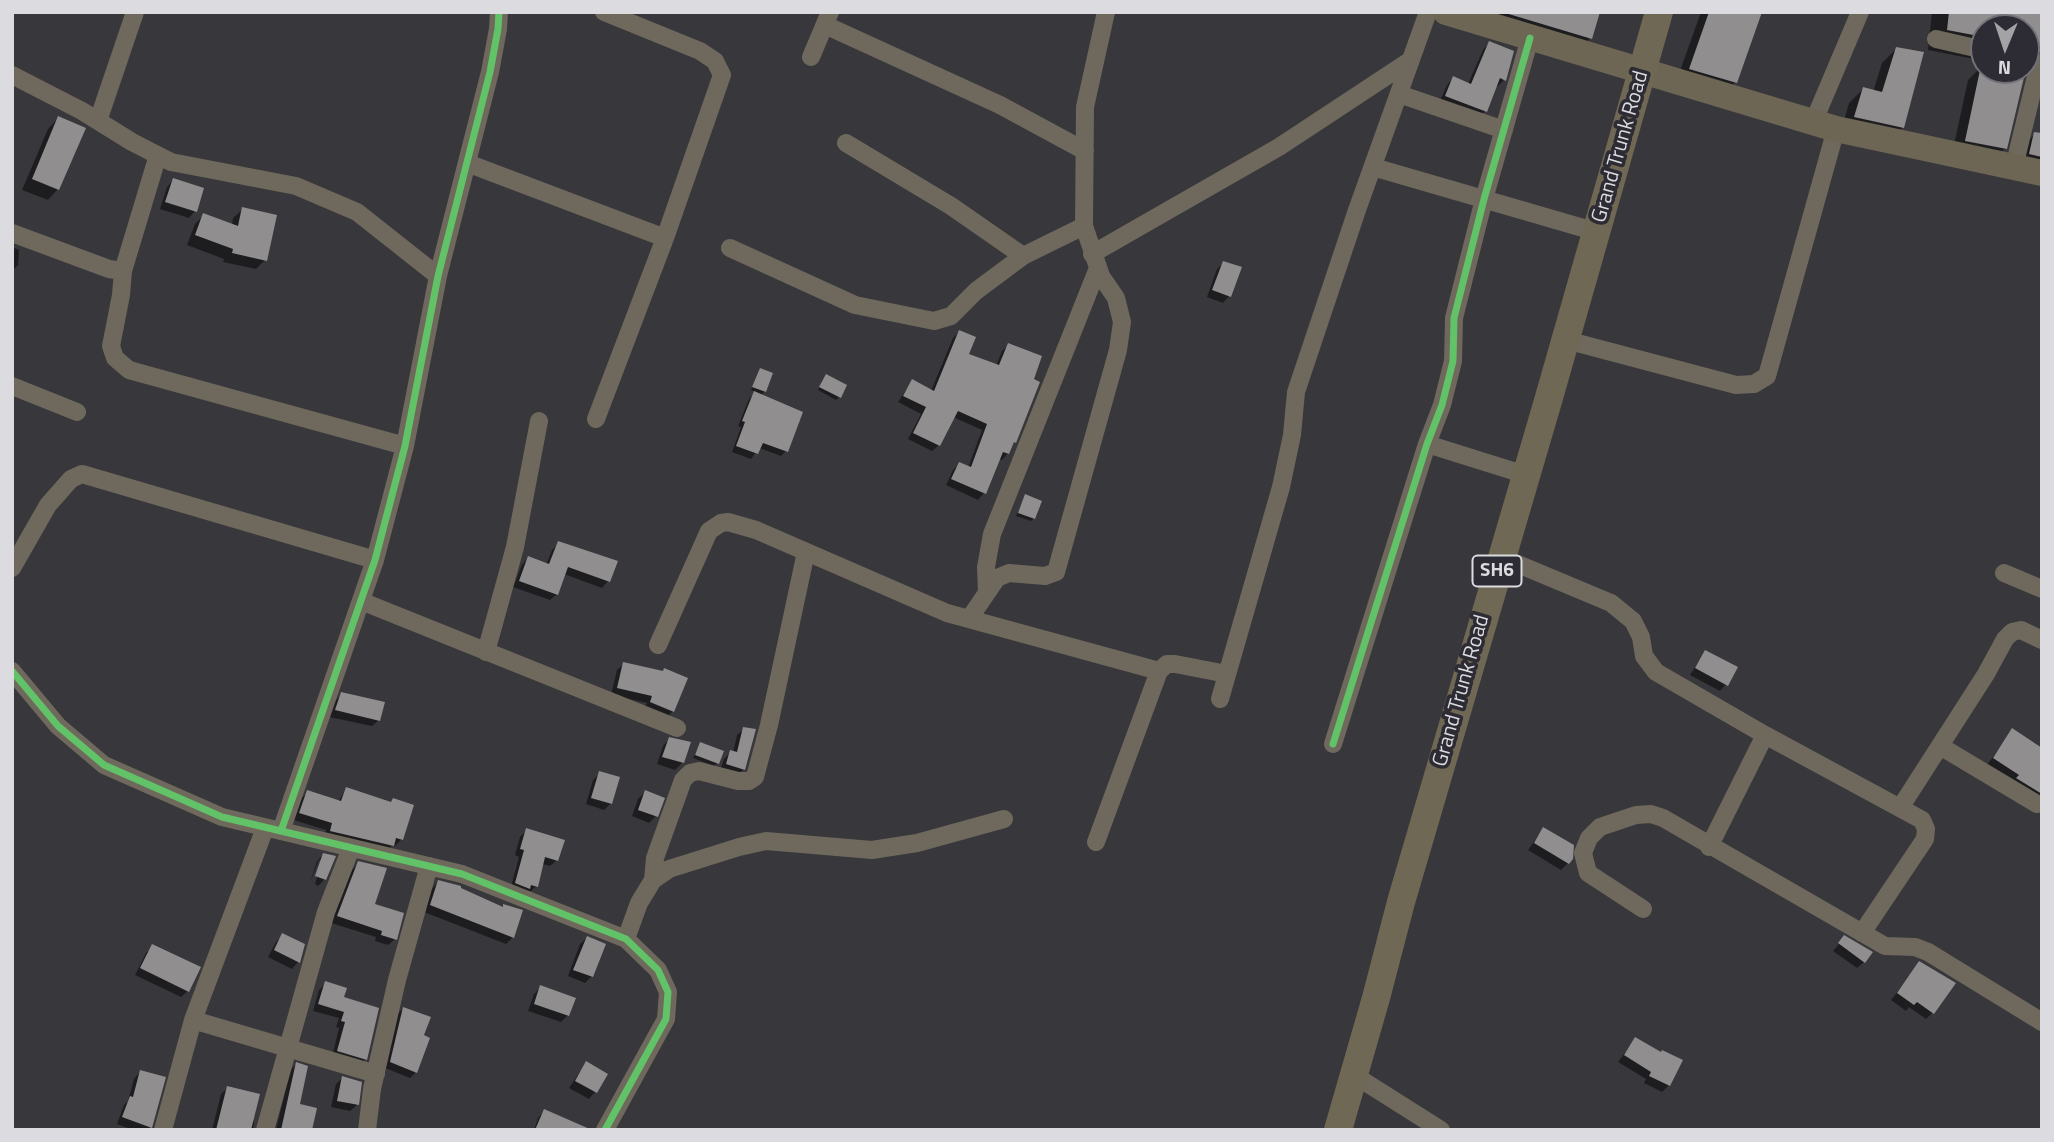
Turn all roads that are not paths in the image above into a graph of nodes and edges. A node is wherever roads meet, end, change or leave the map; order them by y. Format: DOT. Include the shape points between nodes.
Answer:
graph roads {
  1 [pos="135,12"];
  2 [pos="499,12"];
  3 [pos="604,12"];
  4 [pos="1106,12"];
  5 [pos="1428,12"];
  6 [pos="1446,12"];
  7 [pos="1660,12"];
  8 [pos="1860,12"];
  9 [pos="828,19"];
  10 [pos="1530,38"];
  11 [pos="1936,39"];
  12 [pos="1970,47"];
  13 [pos="811,58"];
  14 [pos="1411,60"];
  15 [pos="1642,73"];
  16 [pos="12,75"];
  17 [pos="2031,84"];
  18 [pos="1399,94"];
  19 [pos="98,121"];
  20 [pos="1824,126"];
  21 [pos="1504,130"];
  22 [pos="846,143"];
  23 [pos="1085,151"];
  24 [pos="158,155"];
  25 [pos="467,163"];
  26 [pos="1373,167"];
  27 [pos="2014,167"];
  28 [pos="2042,173"];
  29 [pos="1483,199"];
  30 [pos="1084,226"];
  31 [pos="1597,232"];
  32 [pos="12,233"];
  33 [pos="664,238"];
  34 [pos="730,248"];
  35 [pos="1023,256"];
  36 [pos="1095,261"];
  37 [pos="122,271"];
  38 [pos="438,276"];
  39 [pos="1566,340"];
  40 [pos="12,386"];
  41 [pos="77,412"];
  42 [pos="596,419"];
  43 [pos="539,421"];
  44 [pos="1427,444"];
  45 [pos="405,446"];
  46 [pos="1526,475"];
  47 [pos="806,552"];
  48 [pos="1501,557"];
  49 [pos="375,560"];
  50 [pos="12,568"];
  51 [pos="2004,573"];
  52 [pos="2042,589"];
  53 [pos="987,592"];
  54 [pos="361,601"];
  55 [pos="969,619"];
  56 [pos="2042,640"];
  57 [pos="658,645"];
  58 [pos="486,652"];
  59 [pos="12,671"];
  60 [pos="1159,671"];
  61 [pos="1227,674"];
  62 [pos="1220,699"];
  63 [pos="677,728"];
  64 [pos="1765,735"];
  65 [pos="1333,744"];
  66 [pos="1940,746"];
  67 [pos="2037,804"];
  68 [pos="1900,808"];
  69 [pos="1004,818"];
  70 [pos="273,830"];
  71 [pos="1096,842"];
  72 [pos="1709,847"];
  73 [pos="351,848"];
  74 [pos="429,866"];
  75 [pos="653,880"];
  76 [pos="1643,909"];
  77 [pos="1862,933"];
  78 [pos="626,939"];
  79 [pos="193,1020"];
  80 [pos="2042,1022"];
  81 [pos="287,1048"];
  82 [pos="376,1074"];
  83 [pos="1354,1075"];
  84 [pos="163,1130"];
  85 [pos="265,1130"];
  86 [pos="367,1130"];
  87 [pos="605,1130"];
  88 [pos="1338,1130"];
  89 [pos="1441,1130"];
  1 -- 19 [label="street"];
  2 -- 25 [label="street" via="490,72"];
  3 -- 33 [label="street" via="700,51 715,61 722,75"];
  4 -- 23 [label="street" via="1085,107"];
  5 -- 14 [label="street"];
  6 -- 10 [label="street"];
  7 -- 15 [label="main road, Grand Trunk Road / SH6"];
  8 -- 20 [label="street"];
  9 -- 13 [label="street"];
  9 -- 23 [label="street"];
  10 -- 15 [label="street"];
  10 -- 21 [label="street"];
  11 -- 12 [label="street"];
  14 -- 18 [label="street"];
  14 -- 36 [label="street"];
  15 -- 20 [label="street"];
  15 -- 31 [label="main road, Grand Trunk Road / SH6"];
  16 -- 19 [label="street"];
  17 -- 27 [label="street"];
  18 -- 21 [label="street"];
  18 -- 26 [label="street"];
  19 -- 24 [label="street"];
  20 -- 27 [label="street"];
  20 -- 39 [label="street" via="1766,376 1754,384 1736,385"];
  21 -- 29 [label="street"];
  22 -- 35 [label="street"];
  23 -- 30 [label="street"];
  24 -- 37 [label="street"];
  24 -- 38 [label="street" via="172,162 296,186 356,212"];
  25 -- 33 [label="street"];
  25 -- 38 [label="street"];
  26 -- 29 [label="street"];
  26 -- 61 [label="street" via="1296,392 1281,487"];
  27 -- 28 [label="street"];
  29 -- 31 [label="street"];
  29 -- 44 [label="street" via="1454,318 1453,361"];
  30 -- 35 [label="street"];
  30 -- 36 [label="street"];
  31 -- 39 [label="main road, Grand Trunk Road / SH6"];
  32 -- 37 [label="street"];
  33 -- 42 [label="street"];
  34 -- 35 [label="street" via="855,305 934,321 951,316"];
  36 -- 53 [label="street" via="992,534"];
  36 -- 53 [label="street" via="1116,298 1122,322 1062,554 1056,572 1045,576 1009,573 996,578"];
  37 -- 45 [label="street" via="111,346 115,358 129,370"];
  38 -- 45 [label="street"];
  39 -- 46 [label="main road, Grand Trunk Road / SH6"];
  40 -- 41 [label="street"];
  43 -- 58 [label="street" via="515,547"];
  44 -- 46 [label="street"];
  44 -- 65 [label="street"];
  45 -- 49 [label="street"];
  46 -- 48 [label="main road, Grand Trunk Road / SH6"];
  47 -- 55 [label="street"];
  47 -- 57 [label="street" via="755,530 721,523 709,531"];
  47 -- 75 [label="street" via="755,777 738,781 690,772 655,858"];
  48 -- 64 [label="street" via="1611,603 1633,621 1644,656 1656,671"];
  48 -- 83 [label="main road, Grand Trunk Road / SH6"];
  49 -- 50 [label="street" via="82,474 71,479 48,505"];
  49 -- 54 [label="street"];
  51 -- 52 [label="street"];
  53 -- 55 [label="street"];
  54 -- 58 [label="street"];
  54 -- 70 [label="street"];
  55 -- 60 [label="street"];
  56 -- 66 [label="street" via="2021,630 2012,632"];
  58 -- 63 [label="street"];
  59 -- 70 [label="street" via="58,726 104,765 222,817"];
  60 -- 61 [label="street" via="1175,664"];
  60 -- 71 [label="street"];
  61 -- 62 [label="street"];
  64 -- 68 [label="street"];
  64 -- 72 [label="street"];
  66 -- 67 [label="street"];
  66 -- 68 [label="street"];
  68 -- 77 [label="street" via="1922,820 1925,839"];
  69 -- 75 [label="street" via="917,843 872,850 766,841 669,869"];
  70 -- 73 [label="street"];
  70 -- 79 [label="street"];
  72 -- 76 [label="street" via="1651,814 1600,827 1583,853 1588,873"];
  72 -- 77 [label="street"];
  73 -- 74 [label="street"];
  73 -- 81 [label="street" via="326,912"];
  74 -- 78 [label="street" via="462,874"];
  74 -- 82 [label="street"];
  75 -- 78 [label="street"];
  77 -- 80 [label="street" via="1885,946 1928,952"];
  78 -- 87 [label="street" via="658,970 668,992 666,1019"];
  79 -- 81 [label="street"];
  79 -- 84 [label="street"];
  81 -- 82 [label="street"];
  81 -- 85 [label="street"];
  82 -- 86 [label="street"];
  83 -- 88 [label="main road, Grand Trunk Road / SH6"];
  83 -- 89 [label="street"];
}
